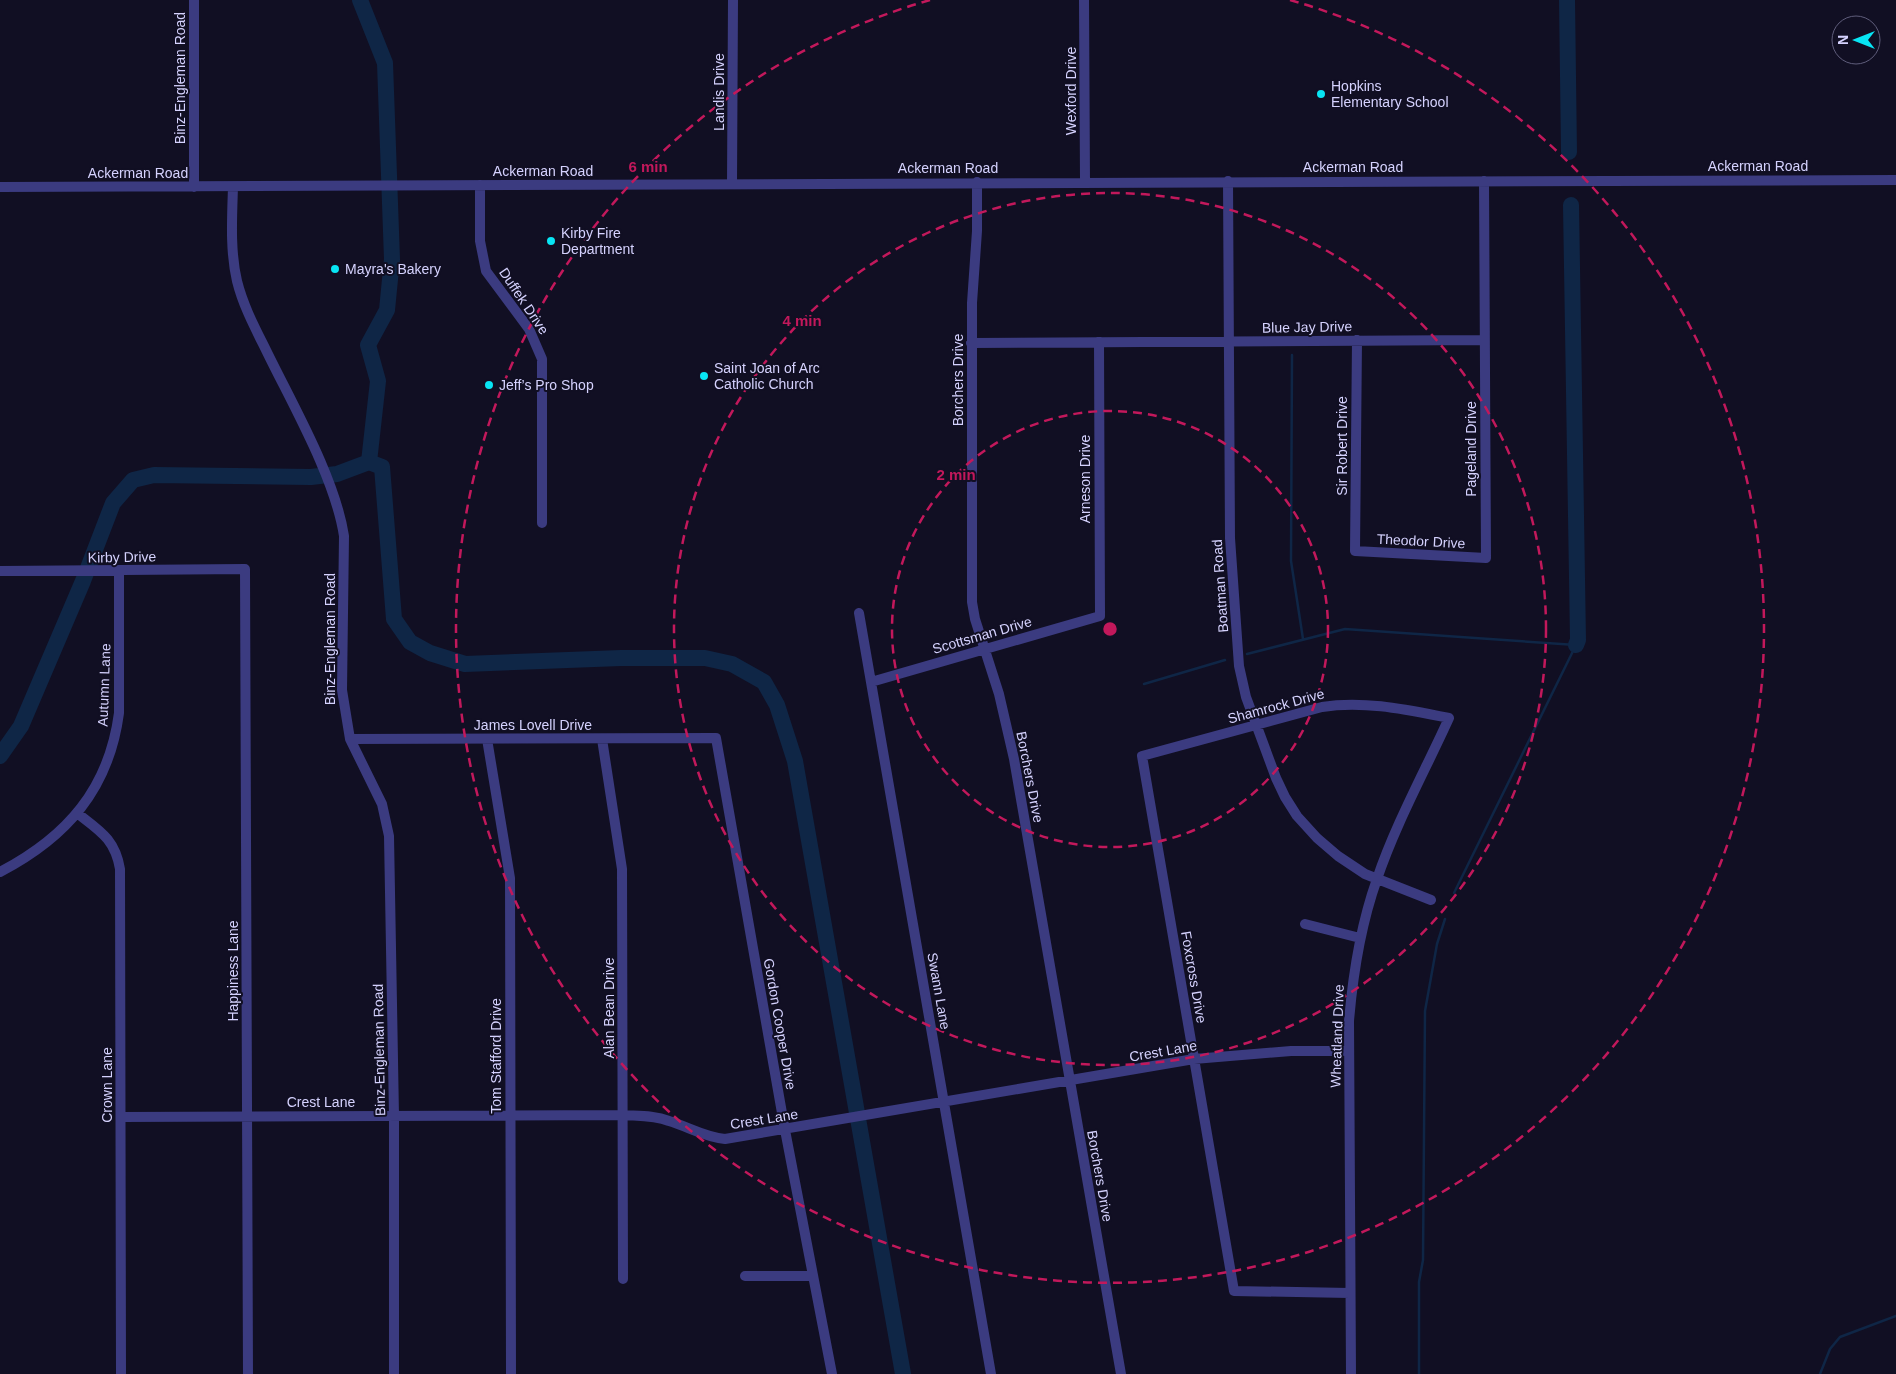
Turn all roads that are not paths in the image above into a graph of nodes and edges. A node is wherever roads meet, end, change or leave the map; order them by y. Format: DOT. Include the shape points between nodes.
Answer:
graph roads {
  1 [pos="194,0"];
  2 [pos="733,0"];
  3 [pos="1084,0"];
  4 [pos="1896,180"];
  5 [pos="1228,181"];
  6 [pos="1484,181"];
  7 [pos="977,182"];
  8 [pos="1084,182"];
  9 [pos="732,184"];
  10 [pos="480,185"];
  11 [pos="0,187"];
  12 [pos="194,187"];
  13 [pos="232,187"];
  14 [pos="1357,340"];
  15 [pos="1484,340"];
  16 [pos="1099,342"];
  17 [pos="1228,342"];
  18 [pos="971,343"];
  19 [pos="542,523"];
  20 [pos="1356,551"];
  21 [pos="1486,558"];
  22 [pos="245,569"];
  23 [pos="0,571"];
  24 [pos="115,571"];
  25 [pos="858,613"];
  26 [pos="1100,616"];
  27 [pos="985,648"];
  28 [pos="871,682"];
  29 [pos="1449,718"];
  30 [pos="1256,726"];
  31 [pos="716,738"];
  32 [pos="350,739"];
  33 [pos="487,739"];
  34 [pos="602,739"];
  35 [pos="1142,756"];
  36 [pos="77,813"];
  37 [pos="0,872"];
  38 [pos="1377,879"];
  39 [pos="1431,900"];
  40 [pos="1304,924"];
  41 [pos="1360,938"];
  42 [pos="1349,1051"];
  43 [pos="1194,1059"];
  44 [pos="1070,1082"];
  45 [pos="944,1102"];
  46 [pos="622,1115"];
  47 [pos="247,1116"];
  48 [pos="394,1116"];
  49 [pos="510,1116"];
  50 [pos="121,1117"];
  51 [pos="785,1130"];
  52 [pos="745,1276"];
  53 [pos="813,1276"];
  54 [pos="623,1278"];
  55 [pos="1350,1293"];
  56 [pos="122,1374"];
  57 [pos="248,1374"];
  58 [pos="394,1374"];
  59 [pos="511,1374"];
  60 [pos="832,1374"];
  61 [pos="991,1374"];
  62 [pos="1121,1374"];
  63 [pos="1351,1374"];
  1 -- 12 [label="street, Binz-Engleman Road"];
  2 -- 9 [label="street, Landis Drive"];
  3 -- 8 [label="street, Wexford Drive"];
  4 -- 6 [label="street, Ackerman Road"];
  5 -- 6 [label="street, Ackerman Road"];
  5 -- 8 [label="street, Ackerman Road"];
  5 -- 17 [label="street, Boatman Road"];
  6 -- 15 [label="street"];
  7 -- 8 [label="street, Ackerman Road"];
  7 -- 9 [label="street, Ackerman Road"];
  7 -- 18 [label="street, Borchers Drive"];
  9 -- 10 [label="street, Ackerman Road"];
  10 -- 13 [label="street, Ackerman Road"];
  10 -- 19 [label="street, Duffek Drive" via="480,241 486,271 529,329 542,359"];
  11 -- 12 [label="street, Ackerman Road"];
  12 -- 13 [label="street, Ackerman Road"];
  13 -- 32 [label="street, Binz-Engleman Road" via="234,264 242,298 333,494 344,536 342,690"];
  14 -- 15 [label="street, Blue Jay Drive"];
  14 -- 17 [label="street, Blue Jay Drive"];
  14 -- 20 [label="street, Sir Robert Drive"];
  15 -- 21 [label="street, Pageland Drive"];
  16 -- 17 [label="street, Blue Jay Drive"];
  16 -- 18 [label="street, Blue Jay Drive"];
  16 -- 26 [label="street, Arneson Drive"];
  17 -- 30 [label="street, Boatman Road" via="1232,585 1242,682"];
  18 -- 27 [label="street, Borchers Drive" via="972,594 975,620"];
  20 -- 21 [label="street, Theodor Drive"];
  22 -- 24 [label="street, Kirby Drive"];
  22 -- 47 [label="street, Happiness Lane"];
  23 -- 24 [label="street, Kirby Drive"];
  24 -- 36 [label="street, Autumn Lane" via="117,731 106,766"];
  25 -- 28 [label="street, Swann Lane"];
  26 -- 27 [label="street, Scottsman Drive"];
  27 -- 28 [label="street, Scottsman Drive"];
  27 -- 44 [label="street, Borchers Drive" via="1014,759"];
  28 -- 45 [label="street, Swann Lane"];
  29 -- 30 [label="street, Shamrock Drive" via="1394,708 1335,704"];
  29 -- 38 [label="street, Wheatland Drive"];
  30 -- 35 [label="street, Shamrock Drive"];
  30 -- 38 [label="street, Boatman Road" via="1276,778 1297,816 1338,856"];
  31 -- 34 [label="street, James Lovell Drive"];
  31 -- 51 [label="street, Gordon Cooper Drive"];
  32 -- 33 [label="street, James Lovell Drive"];
  32 -- 48 [label="street, Binz-Engleman Road" via="379,797 389,836"];
  33 -- 34 [label="street, James Lovell Drive"];
  33 -- 49 [label="street, Tom Stafford Drive" via="509,871"];
  34 -- 46 [label="street, Alan Bean Drive" via="622,869"];
  35 -- 43 [label="street, Foxcross Drive"];
  36 -- 37 [label="street, Autumn Lane" via="40,850"];
  36 -- 50 [label="street, Crown Lane" via="111,842 120,869"];
  38 -- 39 [label="street, Boatman Road"];
  38 -- 41 [label="street, Wheatland Drive"];
  40 -- 41 [label="street"];
  41 -- 42 [label="street, Wheatland Drive" via="1352,982"];
  42 -- 43 [label="street, Crest Lane" via="1282,1051"];
  42 -- 55 [label="street, Wheatland Drive"];
  43 -- 44 [label="street, Crest Lane"];
  43 -- 55 [label="street, Foxcross Drive" via="1234,1291"];
  44 -- 45 [label="street, Crest Lane"];
  44 -- 62 [label="street, Borchers Drive"];
  45 -- 51 [label="street, Crest Lane"];
  45 -- 61 [label="street, Swann Lane"];
  46 -- 49 [label="street, Crest Lane"];
  46 -- 51 [label="street, Crest Lane" via="655,1116 716,1138 738,1138"];
  46 -- 54 [label="street, Alan Bean Drive"];
  47 -- 48 [label="street, Crest Lane"];
  47 -- 50 [label="street, Crest Lane"];
  47 -- 57 [label="street, Happiness Lane"];
  48 -- 49 [label="street, Crest Lane"];
  48 -- 58 [label="street, Binz-Engleman Road"];
  49 -- 59 [label="street, Tom Stafford Drive"];
  50 -- 56 [label="street, Crown Lane"];
  51 -- 53 [label="street, Gordon Cooper Drive"];
  52 -- 53 [label="street"];
  53 -- 60 [label="street, Gordon Cooper Drive"];
  55 -- 63 [label="street, Wheatland Drive"];
}
